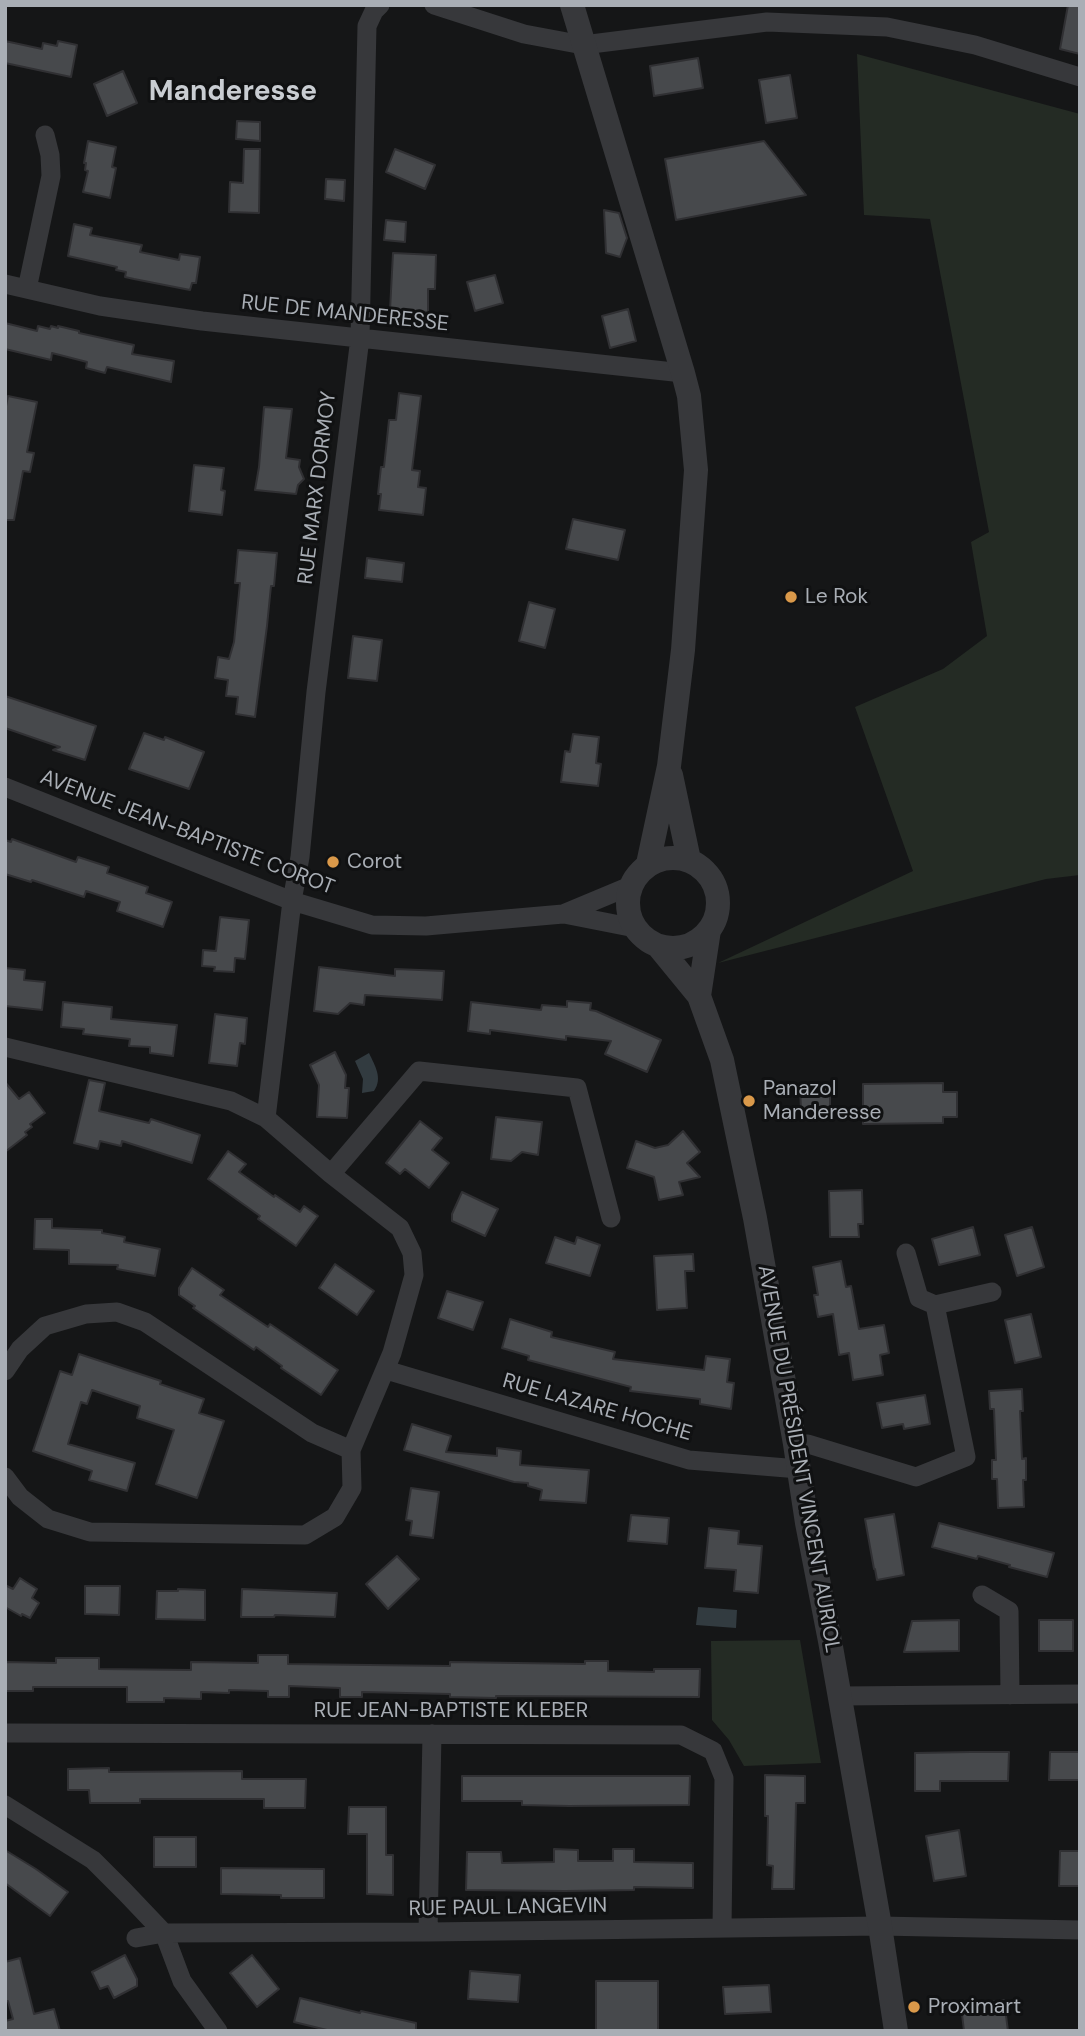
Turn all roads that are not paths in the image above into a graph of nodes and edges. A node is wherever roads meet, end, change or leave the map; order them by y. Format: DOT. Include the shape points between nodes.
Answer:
graph roads {
  1 [pos="380,5"];
  2 [pos="434,5"];
  3 [pos="572,5"];
  4 [pos="583,45"];
  5 [pos="1080,77"];
  6 [pos="45,135"];
  7 [pos="5,284"];
  8 [pos="27,289"];
  9 [pos="360,338"];
  10 [pos="683,373"];
  11 [pos="669,766"];
  12 [pos="5,787"];
  13 [pos="689,860"];
  14 [pos="648,864"];
  15 [pos="631,886"];
  16 [pos="292,901"];
  17 [pos="563,914"];
  18 [pos="635,928"];
  19 [pos="709,930"];
  20 [pos="658,946"];
  21 [pos="699,996"];
  22 [pos="5,1047"];
  23 [pos="266,1118"];
  24 [pos="331,1174"];
  25 [pos="611,1218"];
  26 [pos="906,1253"];
  27 [pos="992,1292"];
  28 [pos="935,1305"];
  29 [pos="386,1370"];
  30 [pos="5,1371"];
  31 [pos="795,1444"];
  32 [pos="351,1450"];
  33 [pos="799,1469"];
  34 [pos="5,1477"];
  35 [pos="982,1595"];
  36 [pos="1080,1694"];
  37 [pos="1010,1695"];
  38 [pos="840,1696"];
  39 [pos="5,1733"];
  40 [pos="432,1734"];
  41 [pos="5,1805"];
  42 [pos="880,1926"];
  43 [pos="722,1928"];
  44 [pos="1080,1930"];
  45 [pos="428,1932"];
  46 [pos="164,1933"];
  47 [pos="136,1938"];
  48 [pos="218,2031"];
  49 [pos="896,2031"];
  1 -- 9 [label="street, RUE MARX DORMOY" via="367,26"];
  2 -- 4 [label="street" via="524,34"];
  3 -- 4 [label="street"];
  4 -- 5 [label="street" via="767,22 887,27 975,45"];
  4 -- 10 [label="street"];
  6 -- 8 [label="street" via="51,176"];
  7 -- 8 [label="street, RUE DE MANDERESSE"];
  8 -- 9 [label="street, RUE DE MANDERESSE" via="100,306"];
  9 -- 10 [label="street, RUE DE MANDERESSE"];
  9 -- 16 [label="street, RUE MARX DORMOY"];
  10 -- 11 [label="street" via="696,470"];
  11 -- 13 [label="street"];
  11 -- 14 [label="street"];
  12 -- 16 [label="street, AVENUE JEAN-BAPTISTE COROT"];
  13 -- 14 [label="street" via="661,858"];
  13 -- 19 [label="street" via="711,877 719,896"];
  14 -- 15 [label="street"];
  15 -- 17 [label="street, AVENUE JEAN-BAPTISTE COROT"];
  15 -- 18 [label="street" via="627,901"];
  16 -- 17 [label="street, AVENUE JEAN-BAPTISTE COROT" via="372,925 426,926"];
  16 -- 23 [label="street, RUE MARX DORMOY"];
  17 -- 18 [label="street, AVENUE JEAN-BAPTISTE COROT"];
  18 -- 20 [label="street"];
  19 -- 20 [label="street" via="686,946"];
  19 -- 21 [label="street, AVENUE DU PRÉSIDENT VINCENT AURIOL"];
  20 -- 21 [label="street, AVENUE DU PRÉSIDENT VINCENT AURIOL"];
  21 -- 31 [label="street, AVENUE DU PRÉSIDENT VINCENT AURIOL" via="722,1060 735,1120"];
  22 -- 23 [label="street" via="231,1101"];
  23 -- 24 [label="street"];
  24 -- 25 [label="street" via="419,1071 577,1087"];
  24 -- 29 [label="street" via="400,1228 412,1253 414,1275"];
  26 -- 28 [label="street" via="919,1298"];
  27 -- 28 [label="street"];
  28 -- 31 [label="street" via="966,1457 916,1477"];
  29 -- 32 [label="street"];
  29 -- 33 [label="street, RUE LAZARE HOCHE" via="690,1460"];
  30 -- 32 [label="street" via="45,1326 86,1314 117,1312 145,1322 312,1433"];
  31 -- 33 [label="street, AVENUE DU PRÉSIDENT VINCENT AURIOL"];
  32 -- 34 [label="street" via="352,1488 335,1517 305,1535 90,1532 48,1519 20,1497"];
  33 -- 38 [label="street, AVENUE DU PRÉSIDENT VINCENT AURIOL"];
  35 -- 37 [label="street" via="1009,1611"];
  36 -- 37 [label="street"];
  37 -- 38 [label="street"];
  38 -- 42 [label="street, AVENUE DU PRÉSIDENT VINCENT AURIOL"];
  39 -- 40 [label="street, RUE JEAN-BAPTISTE KLEBER"];
  40 -- 43 [label="street, RUE JEAN-BAPTISTE KLEBER" via="681,1735 713,1751 724,1779"];
  40 -- 45 [label="street"];
  41 -- 46 [label="street" via="93,1860"];
  42 -- 43 [label="street, RUE PAUL LANGEVIN"];
  42 -- 44 [label="street, RUE PAUL LANGEVIN"];
  42 -- 49 [label="street, AVENUE DU PRÉSIDENT VINCENT AURIOL"];
  43 -- 45 [label="street, RUE PAUL LANGEVIN"];
  45 -- 46 [label="street, RUE PAUL LANGEVIN"];
  46 -- 47 [label="street, RUE PAUL LANGEVIN"];
  46 -- 48 [label="street" via="182,1981"];
}
